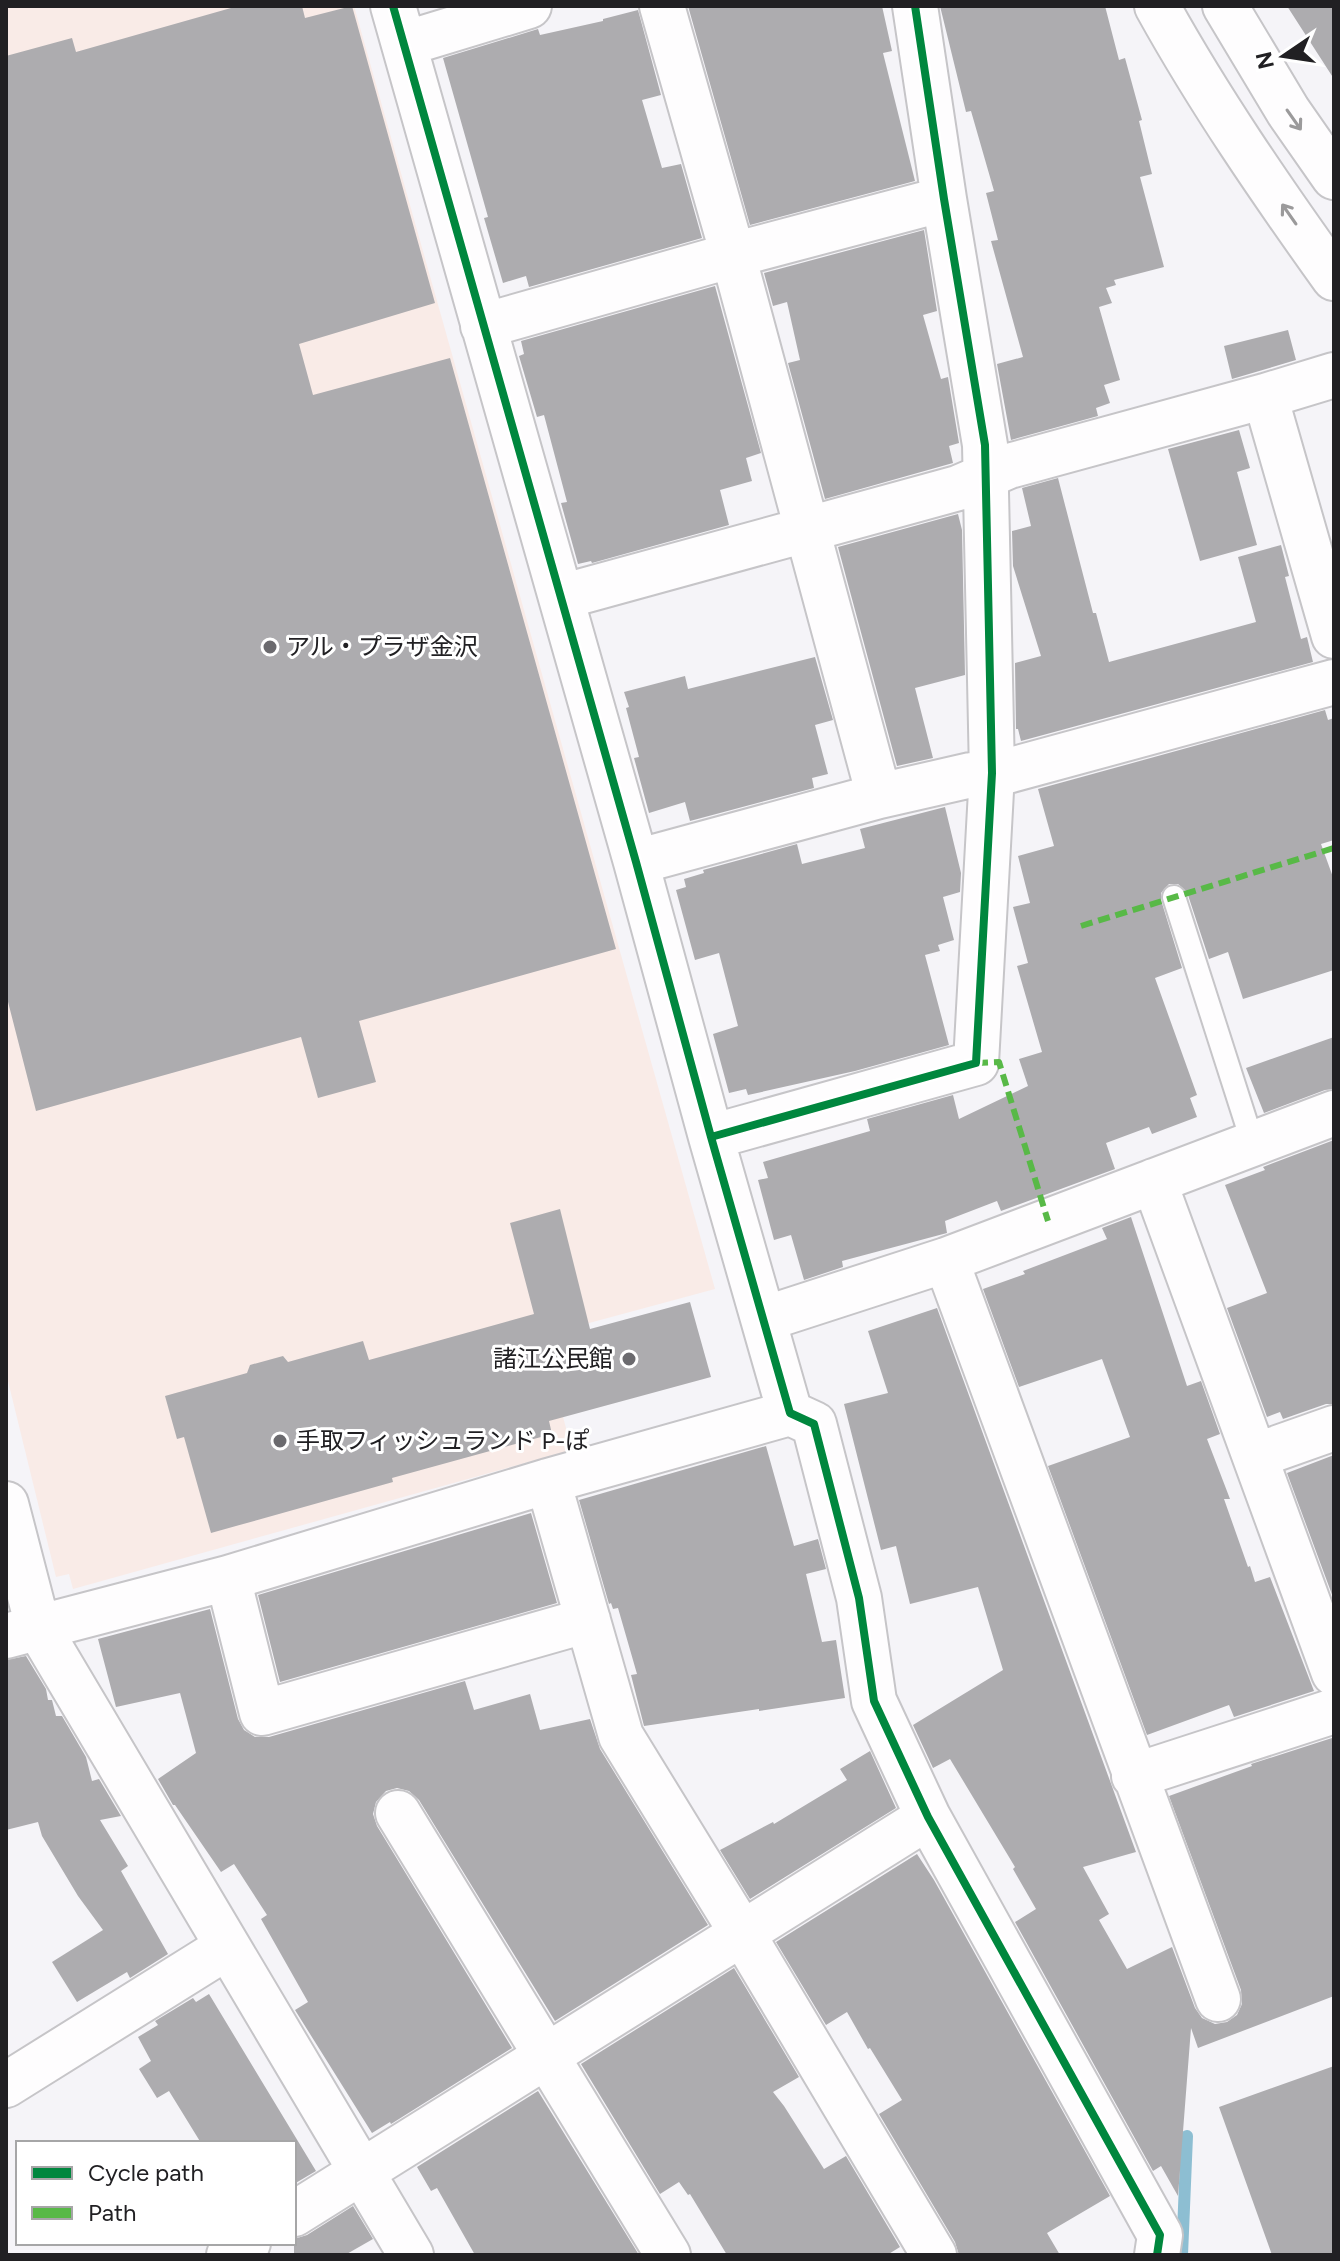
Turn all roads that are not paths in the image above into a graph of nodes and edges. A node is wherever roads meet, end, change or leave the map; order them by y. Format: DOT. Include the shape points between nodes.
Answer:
graph roads {
  1 [pos="529,6"];
  2 [pos="662,6"];
  3 [pos="915,6"];
  4 [pos="1157,6"];
  5 [pos="1225,6"];
  6 [pos="398,25"];
  7 [pos="1334,177"];
  8 [pos="944,199"];
  9 [pos="733,255"];
  10 [pos="1334,278"];
  11 [pos="483,326"];
  12 [pos="1334,375"];
  13 [pos="1265,396"];
  14 [pos="985,477"];
  15 [pos="807,530"];
  16 [pos="561,597"];
  17 [pos="1334,636"];
  18 [pos="1334,682"];
  19 [pos="992,773"];
  20 [pos="879,796"];
  21 [pos="636,862"];
  22 [pos="1174,897"];
  23 [pos="1334,1113"];
  24 [pos="711,1137"];
  25 [pos="1253,1144"];
  26 [pos="1154,1181"];
  27 [pos="946,1260"];
  28 [pos="764,1319"];
  29 [pos="790,1413"];
  30 [pos="1334,1428"];
  31 [pos="1255,1456"];
  32 [pos="548,1481"];
  33 [pos="6,1504"];
  34 [pos="228,1578"];
  35 [pos="20,1614"];
  36 [pos="588,1620"];
  37 [pos="1334,1673"];
  38 [pos="1334,1711"];
  39 [pos="1134,1776"];
  40 [pos="398,1813"];
  41 [pos="928,1817"];
  42 [pos="742,1933"];
  43 [pos="227,1947"];
  44 [pos="1218,1999"];
  45 [pos="545,2057"];
  46 [pos="6,2085"];
  47 [pos="361,2172"];
  48 [pos="296,2213"];
  49 [pos="411,2255"];
  50 [pos="668,2255"];
  51 [pos="934,2255"];
  52 [pos="1157,2255"];
  1 -- 6 [label="street"];
  2 -- 9 [label="street"];
  3 -- 8 [label="street"];
  10 -- 4 [label="street, one-way" via="1254,163"];
  5 -- 7 [label="street, one-way"];
  6 -- 11 [label="street"];
  8 -- 9 [label="street"];
  8 -- 14 [label="street" via="985,445"];
  9 -- 11 [label="street"];
  9 -- 15 [label="street"];
  11 -- 16 [label="street"];
  12 -- 13 [label="street"];
  13 -- 14 [label="street"];
  13 -- 17 [label="street"];
  14 -- 15 [label="street"];
  14 -- 19 [label="street"];
  15 -- 16 [label="street"];
  15 -- 20 [label="street"];
  16 -- 21 [label="street"];
  18 -- 19 [label="street"];
  19 -- 20 [label="street"];
  19 -- 24 [label="street" via="976,1063"];
  20 -- 21 [label="street"];
  21 -- 24 [label="street"];
  22 -- 25 [label="lane"];
  23 -- 25 [label="street"];
  24 -- 28 [label="street"];
  25 -- 26 [label="street"];
  26 -- 27 [label="street"];
  26 -- 31 [label="street"];
  27 -- 28 [label="street"];
  27 -- 39 [label="street"];
  28 -- 29 [label="street"];
  29 -- 32 [label="street"];
  29 -- 41 [label="street" via="814,1424 859,1598 874,1701"];
  30 -- 31 [label="street"];
  31 -- 37 [label="street"];
  32 -- 34 [label="street"];
  32 -- 36 [label="street"];
  33 -- 35 [label="street"];
  34 -- 35 [label="street"];
  34 -- 36 [label="street" via="262,1713"];
  35 -- 43 [label="street"];
  36 -- 42 [label="street" via="621,1736"];
  38 -- 39 [label="street"];
  39 -- 44 [label="street"];
  40 -- 45 [label="street"];
  41 -- 42 [label="street"];
  41 -- 52 [label="street" via="1160,2235"];
  42 -- 45 [label="street"];
  42 -- 51 [label="street"];
  43 -- 46 [label="street"];
  43 -- 47 [label="street"];
  45 -- 47 [label="street"];
  45 -- 50 [label="street"];
  47 -- 48 [label="street"];
  47 -- 49 [label="street"];
}
